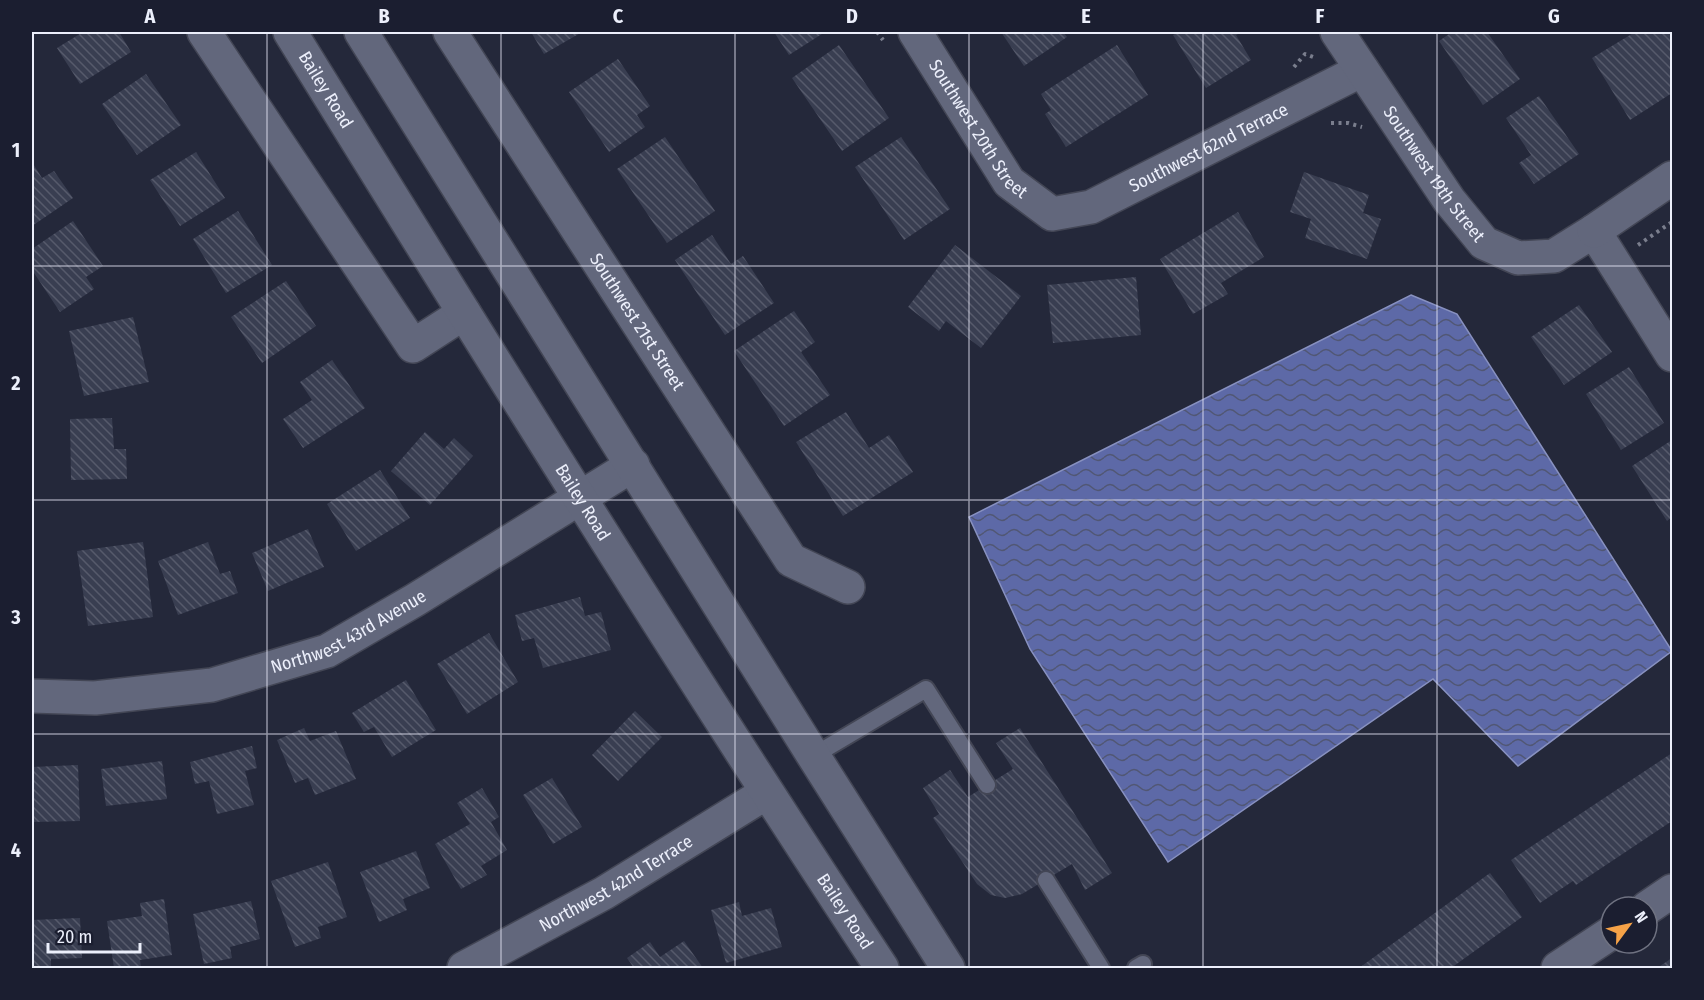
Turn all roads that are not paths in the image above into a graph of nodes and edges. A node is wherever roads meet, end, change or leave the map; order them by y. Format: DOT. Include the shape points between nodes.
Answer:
graph roads {
  1 [pos="204,32"];
  2 [pos="290,32"];
  3 [pos="361,32"];
  4 [pos="450,32"];
  5 [pos="915,32"];
  6 [pos="1337,32"];
  7 [pos="1347,77"];
  8 [pos="1672,178"];
  9 [pos="1052,214"];
  10 [pos="1594,231"];
  11 [pos="464,313"];
  12 [pos="1672,355"];
  13 [pos="633,465"];
  14 [pos="581,498"];
  15 [pos="848,587"];
  16 [pos="32,696"];
  17 [pos="813,756"];
  18 [pos="987,785"];
  19 [pos="766,793"];
  20 [pos="1046,880"];
  21 [pos="1672,891"];
  22 [pos="1659,900"];
  23 [pos="1599,941"];
  24 [pos="464,969"];
  25 [pos="882,969"];
  26 [pos="948,969"];
  27 [pos="1101,969"];
  28 [pos="1558,969"];
  1 -- 11 [label="street" via="413,346"];
  2 -- 11 [label="street, Bailey Road"];
  3 -- 13 [label="street"];
  4 -- 15 [label="street, Southwest 21st Street" via="791,560"];
  5 -- 9 [label="street, Southwest 20th Street" via="1009,182"];
  6 -- 7 [label="street, Southwest 19th Street"];
  7 -- 9 [label="street, Southwest 62nd Terrace" via="1091,207"];
  7 -- 10 [label="street, Southwest 19th Street" via="1484,243 1518,258 1554,256"];
  8 -- 10 [label="street, Southwest 19th Street"];
  10 -- 12 [label="street"];
  11 -- 14 [label="street, Bailey Road"];
  13 -- 14 [label="street, Northwest 43rd Avenue"];
  13 -- 17 [label="street"];
  14 -- 16 [label="street, Northwest 43rd Avenue" via="327,651 212,685 95,698"];
  14 -- 19 [label="street, Bailey Road"];
  17 -- 18 [label="lane" via="926,689"];
  17 -- 26 [label="street"];
  19 -- 24 [label="street, Northwest 42nd Terrace" via="604,893"];
  19 -- 25 [label="street, Bailey Road"];
  20 -- 27 [label="lane"];
  21 -- 22 [label="street"];
  23 -- 28 [label="street"];
}
